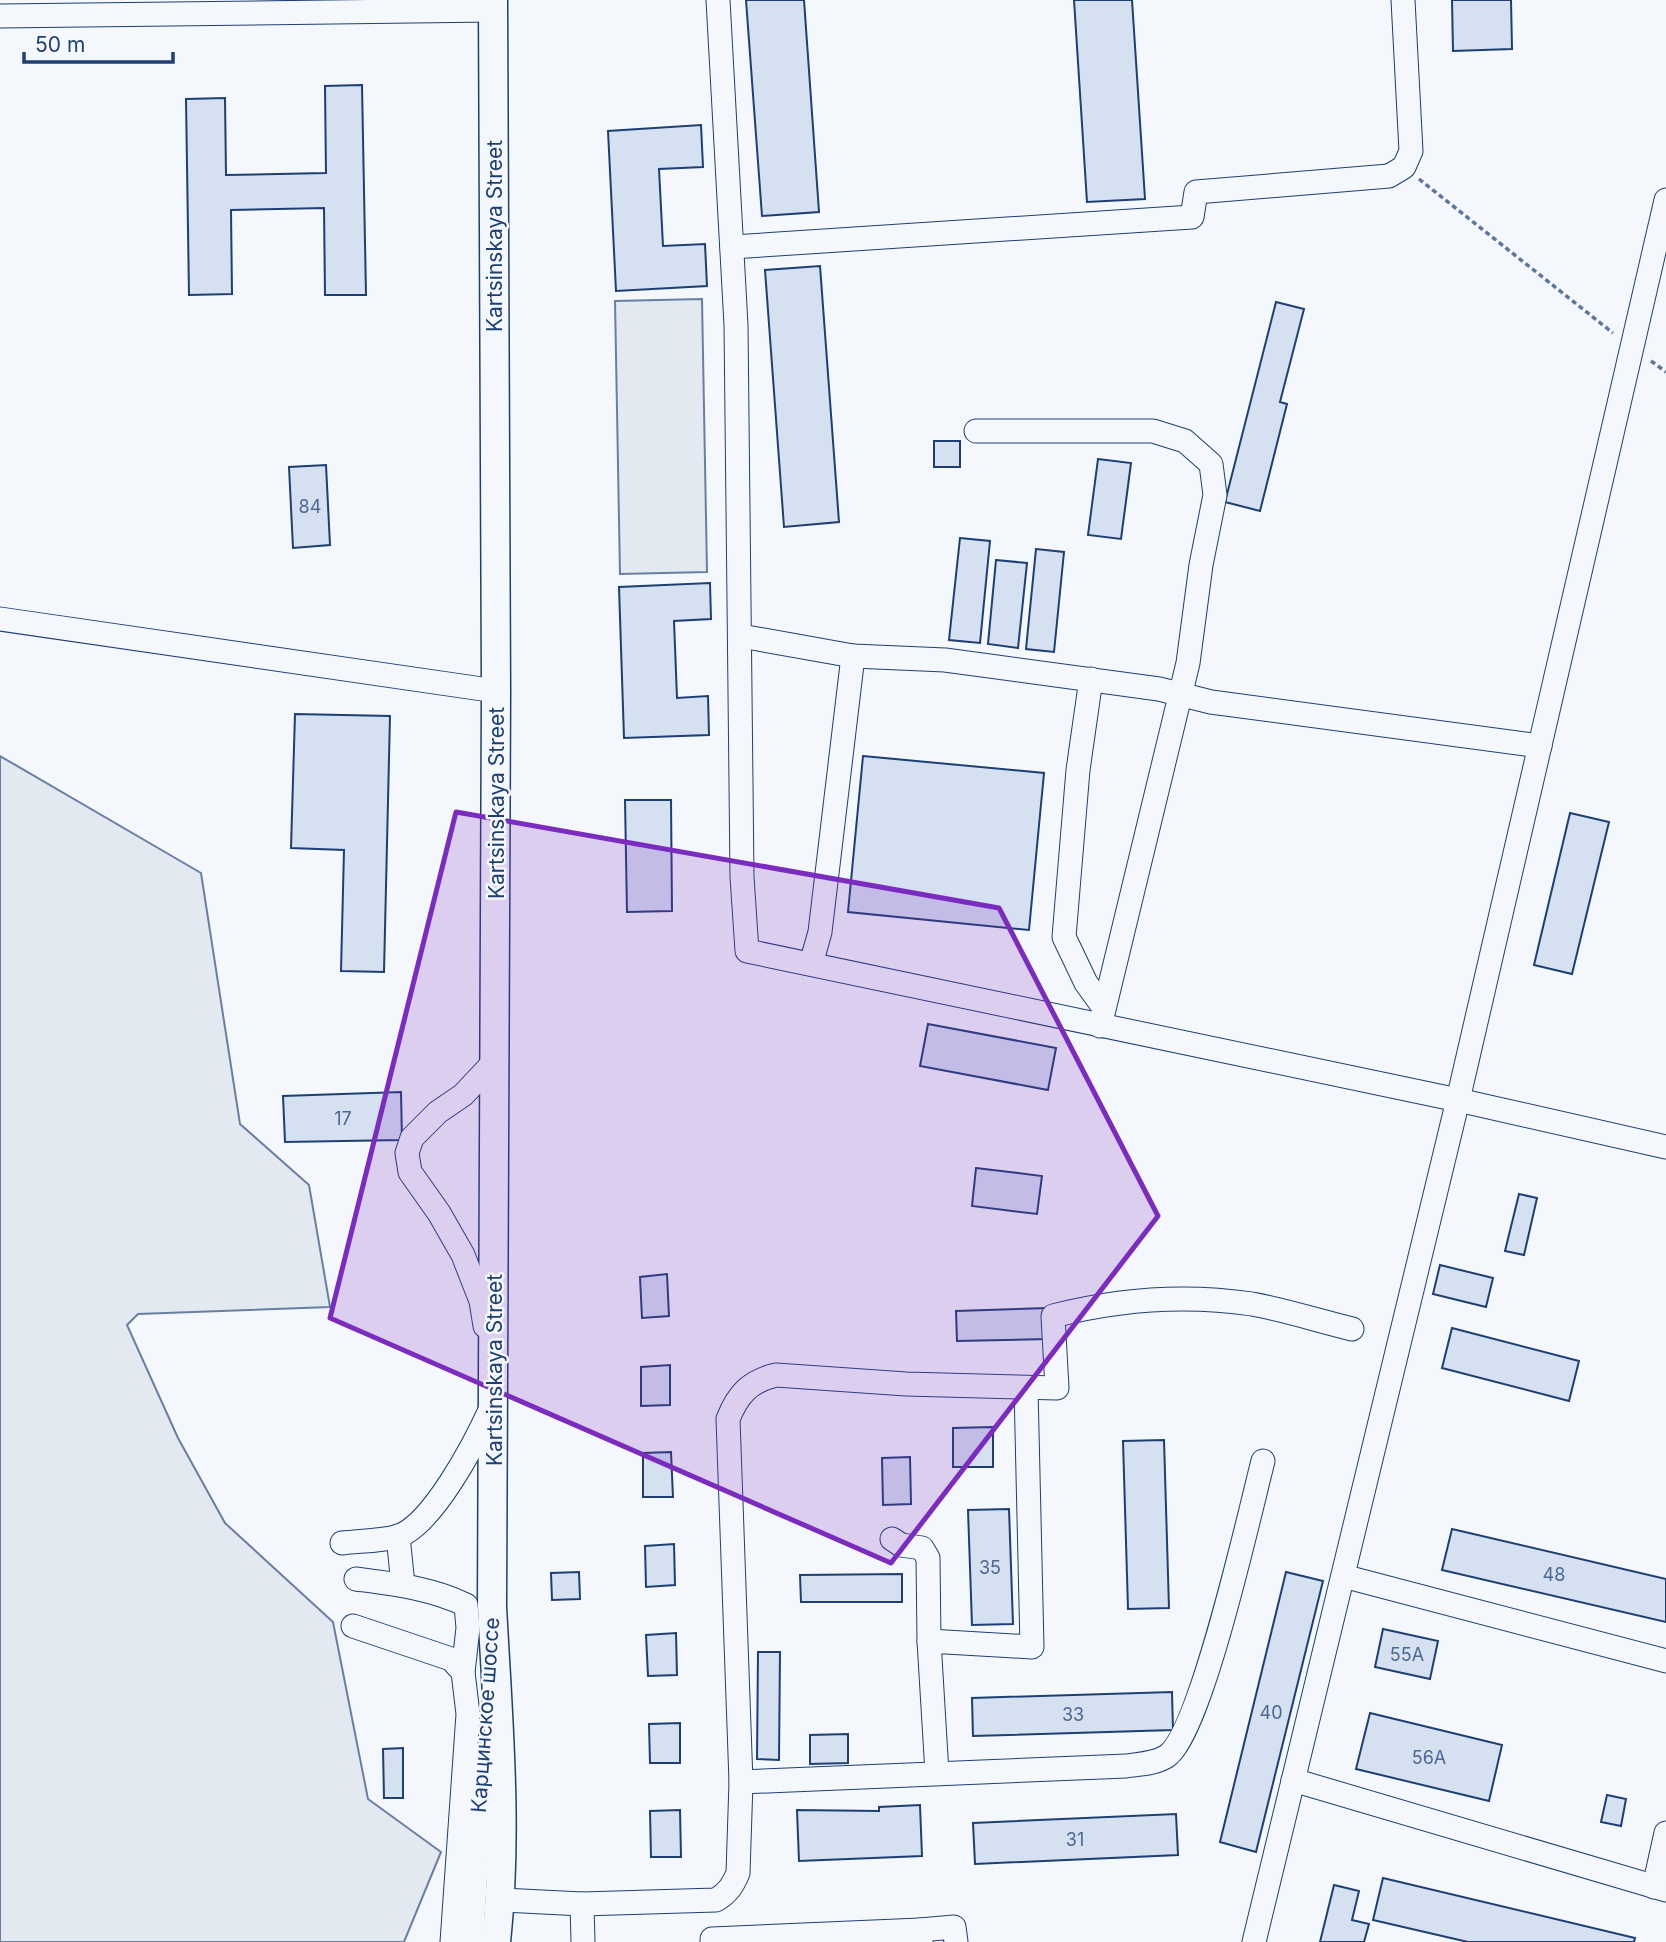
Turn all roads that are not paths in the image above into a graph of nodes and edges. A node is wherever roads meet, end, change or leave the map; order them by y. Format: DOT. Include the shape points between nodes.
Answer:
graph roads {
  1 [pos="718,0"];
  2 [pos="1403,0"];
  3 [pos="493,5"];
  4 [pos="0,16"];
  5 [pos="1666,200"];
  6 [pos="732,247"];
  7 [pos="976,430"];
  8 [pos="0,619"];
  9 [pos="741,636"];
  10 [pos="853,656"];
  11 [pos="1091,679"];
  12 [pos="496,691"];
  13 [pos="1180,694"];
  14 [pos="1540,746"];
  15 [pos="811,964"];
  16 [pos="1102,1017"];
  17 [pos="495,1061"];
  18 [pos="1458,1100"];
  19 [pos="1666,1147"];
  20 [pos="1352,1329"];
  21 [pos="1026,1388"];
  22 [pos="495,1401"];
  23 [pos="1263,1461"];
  24 [pos="398,1536"];
  25 [pos="892,1539"];
  26 [pos="342,1542"];
  27 [pos="1343,1576"];
  28 [pos="356,1579"];
  29 [pos="403,1586"];
  30 [pos="492,1606"];
  31 [pos="354,1626"];
  32 [pos="929,1641"];
  33 [pos="1666,1661"];
  34 [pos="463,1672"];
  35 [pos="937,1773"];
  36 [pos="1293,1780"];
  37 [pos="741,1782"];
  38 [pos="1666,1833"];
  39 [pos="1660,1889"];
  40 [pos="487,1900"];
  41 [pos="582,1904"];
  42 [pos="921,1936"];
  43 [pos="838,1938"];
  44 [pos="453,1942"];
  45 [pos="469,1942"];
  46 [pos="496,1942"];
  47 [pos="583,1942"];
  48 [pos="712,1942"];
  49 [pos="956,1942"];
  50 [pos="1254,1942"];
  1 -- 6 [label="street"];
  2 -- 6 [label="street" via="1411,151 1404,167 1388,176 1196,191 1192,217"];
  3 -- 4 [label="street"];
  3 -- 12 [label="main road, Kartsinskaya Street"];
  5 -- 14 [label="street"];
  6 -- 9 [label="street"];
  7 -- 13 [label="street" via="1153,430 1185,441 1211,464 1215,495"];
  8 -- 12 [label="street"];
  9 -- 10 [label="street"];
  9 -- 15 [label="street" via="747,951"];
  10 -- 11 [label="street" via="945,660"];
  10 -- 15 [label="street" via="820,932"];
  11 -- 13 [label="street"];
  11 -- 16 [label="street" via="1064,937"];
  12 -- 17 [label="main road, Kartsinskaya Street"];
  13 -- 14 [label="street"];
  13 -- 16 [label="street"];
  14 -- 18 [label="street"];
  15 -- 16 [label="street"];
  16 -- 18 [label="street"];
  17 -- 22 [label="main road, Kartsinskaya Street"];
  17 -- 22 [label="street" via="412,1138 407,1153 410,1171 463,1255 481,1301"];
  18 -- 19 [label="street"];
  18 -- 27 [label="street"];
  20 -- 21 [label="street" via="1253,1304 1174,1297 1102,1304 1053,1316 1056,1388"];
  21 -- 32 [label="street" via="1032,1647"];
  21 -- 37 [label="street" via="776,1375 746,1388 728,1419"];
  22 -- 24 [label="street" via="472,1450 444,1491 420,1520"];
  22 -- 30 [label="main road, Kartsinskaya Street"];
  23 -- 35 [label="street" via="1210,1662 1182,1740 1167,1756 1126,1766"];
  24 -- 26 [label="street"];
  24 -- 29 [label="street"];
  25 -- 32 [label="street" via="922,1548 928,1558"];
  27 -- 33 [label="street"];
  27 -- 36 [label="street"];
  28 -- 29 [label="street"];
  29 -- 34 [label="street" via="466,1605"];
  30 -- 40 [label="main road, Карцинское шоссе" via="480,1767"];
  30 -- 40 [label="main road, Карцинское шоссе" via="500,1750"];
  31 -- 34 [label="street" via="451,1660"];
  32 -- 35 [label="street"];
  34 -- 44 [label="street" via="468,1714"];
  35 -- 37 [label="street"];
  36 -- 39 [label="street"];
  36 -- 50 [label="street"];
  37 -- 41 [label="street" via="738,1873 726,1894 716,1900"];
  38 -- 39 [label="street"];
  40 -- 41 [label="street"];
  40 -- 44 [label="street"];
  40 -- 45 [label="main road, Карцинское шоссе"];
  40 -- 46 [label="main road, Карцинское шоссе"];
  41 -- 47 [label="street"];
  42 -- 43 [label="street"];
  42 -- 49 [label="street" via="954,1927"];
  43 -- 48 [label="street"];
}
